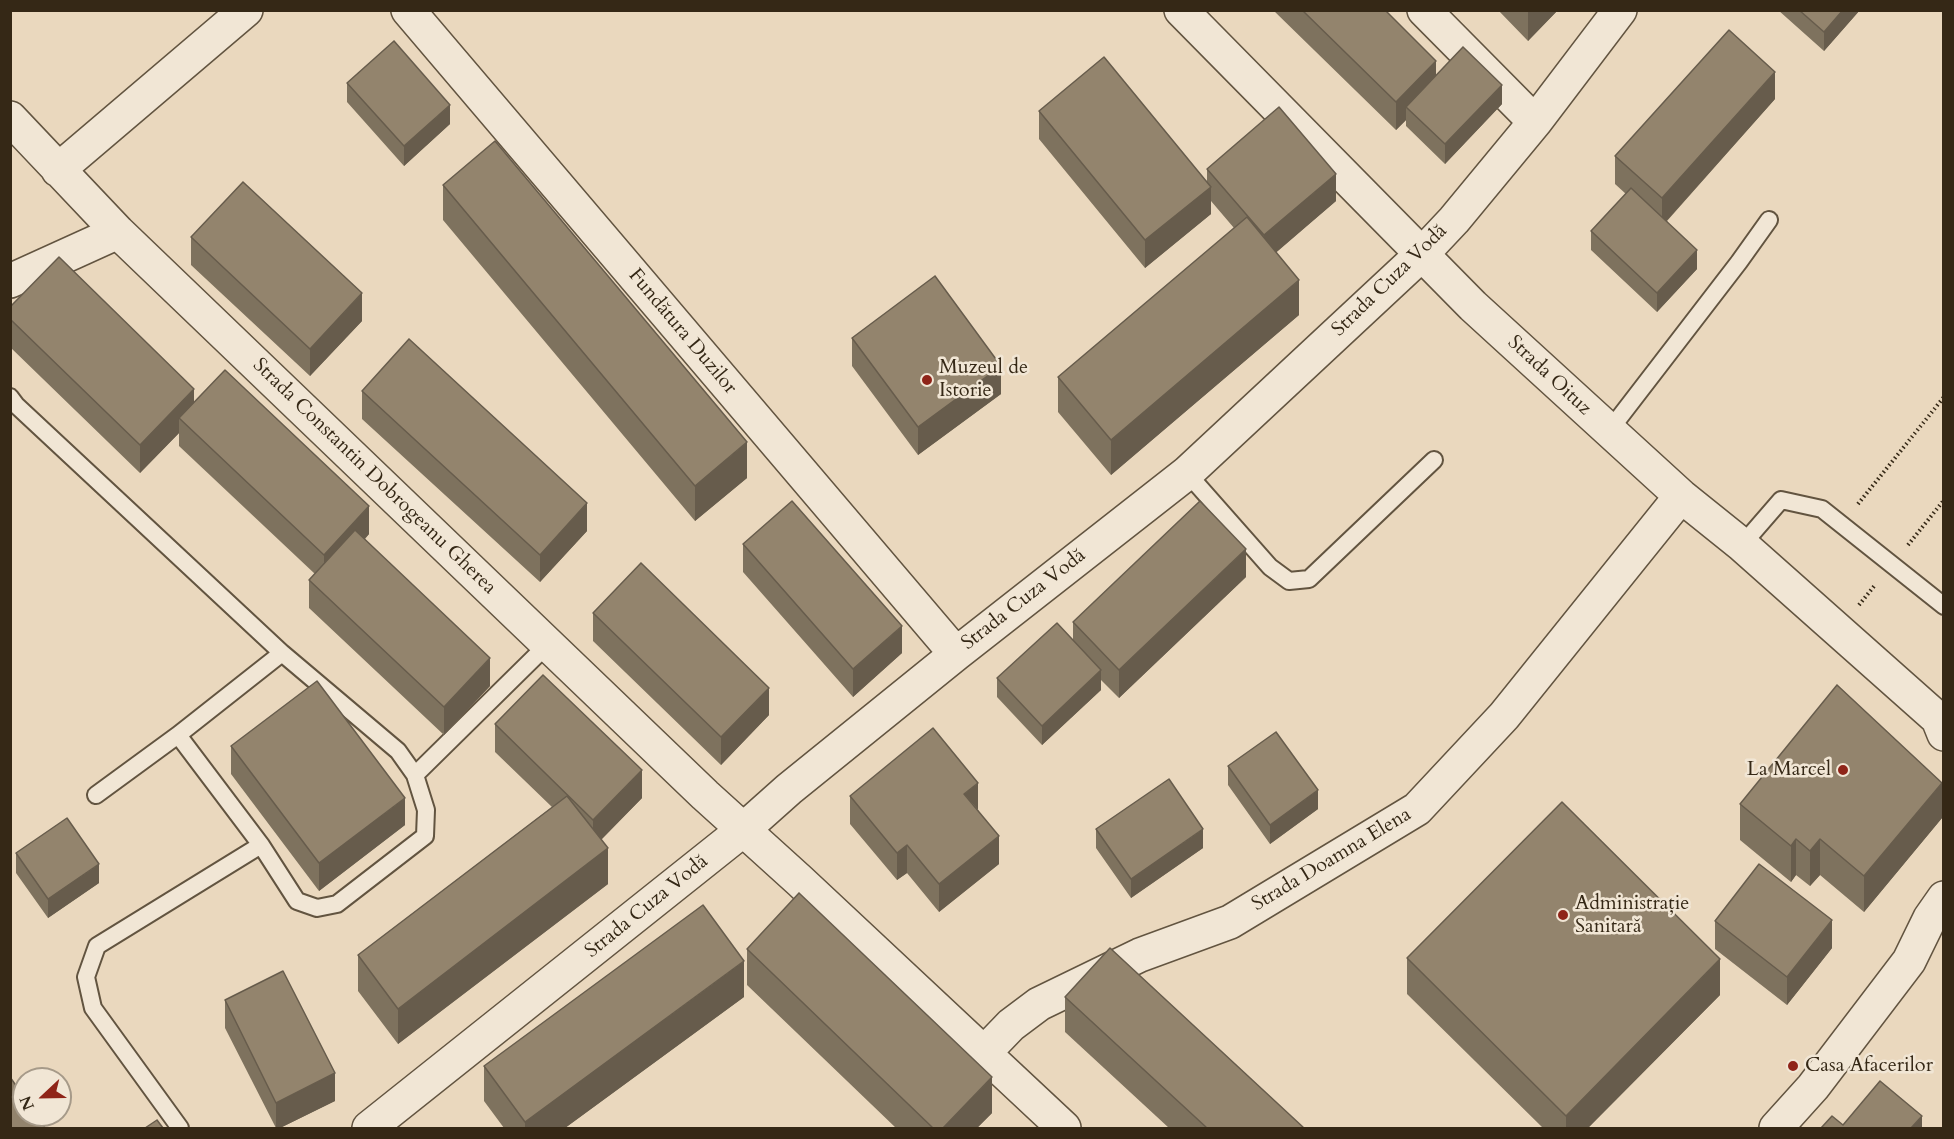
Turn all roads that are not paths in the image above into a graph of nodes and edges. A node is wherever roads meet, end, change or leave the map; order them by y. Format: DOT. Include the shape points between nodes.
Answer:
graph roads {
  1 [pos="246,10"];
  2 [pos="408,10"];
  3 [pos="1181,10"];
  4 [pos="1425,10"];
  5 [pos="1620,10"];
  6 [pos="10,118"];
  7 [pos="1535,122"];
  8 [pos="58,170"];
  9 [pos="1769,220"];
  10 [pos="118,232"];
  11 [pos="1422,254"];
  12 [pos="10,281"];
  13 [pos="12,404"];
  14 [pos="1609,431"];
  15 [pos="1434,460"];
  16 [pos="1187,473"];
  17 [pos="1681,496"];
  18 [pos="1742,545"];
  19 [pos="1944,606"];
  20 [pos="548,644"];
  21 [pos="282,653"];
  22 [pos="956,654"];
  23 [pos="1942,725"];
  24 [pos="178,735"];
  25 [pos="415,775"];
  26 [pos="96,795"];
  27 [pos="743,830"];
  28 [pos="261,845"];
  29 [pos="1944,898"];
  30 [pos="1944,937"];
  31 [pos="1909,961"];
  32 [pos="984,1053"];
  33 [pos="180,1128"];
  34 [pos="369,1128"];
  35 [pos="1064,1128"];
  36 [pos="1776,1128"];
  1 -- 8 [label="street"];
  2 -- 22 [label="street, Fundătura Duzilor"];
  3 -- 11 [label="street, Strada Oituz"];
  4 -- 7 [label="street"];
  5 -- 7 [label="street, Strada Cuza Vodă"];
  6 -- 8 [label="street, Strada Constantin Dobrogeanu Gherea"];
  7 -- 11 [label="street, Strada Cuza Vodă"];
  8 -- 10 [label="street, Strada Constantin Dobrogeanu Gherea"];
  9 -- 14 [label="lane"];
  10 -- 12 [label="street"];
  10 -- 20 [label="street, Strada Constantin Dobrogeanu Gherea"];
  11 -- 14 [label="street, Strada Oituz"];
  11 -- 16 [label="street, Strada Cuza Vodă"];
  13 -- 21 [label="lane"];
  14 -- 17 [label="street, Strada Oituz"];
  15 -- 16 [label="lane" via="1309,579 1289,581 1270,567"];
  16 -- 22 [label="street, Strada Cuza Vodă"];
  17 -- 18 [label="street, Strada Oituz"];
  17 -- 32 [label="street, Strada Doamna Elena" via="1504,716 1417,809 1230,922 1140,955 1040,1005 1011,1025"];
  18 -- 19 [label="lane" via="1781,500 1822,509"];
  18 -- 23 [label="street, Strada Oituz"];
  20 -- 25 [label="lane"];
  20 -- 27 [label="street, Strada Constantin Dobrogeanu Gherea"];
  21 -- 24 [label="lane"];
  21 -- 25 [label="lane" via="398,751"];
  22 -- 27 [label="street, Strada Cuza Vodă"];
  24 -- 26 [label="lane"];
  24 -- 28 [label="lane"];
  25 -- 28 [label="lane" via="426,810 426,836 337,904 317,908 297,900"];
  27 -- 32 [label="street, Strada Constantin Dobrogeanu Gherea"];
  27 -- 34 [label="street, Strada Cuza Vodă"];
  28 -- 33 [label="lane" via="97,946 86,977 93,1008"];
  29 -- 31 [label="street"];
  30 -- 31 [label="street"];
  31 -- 36 [label="street" via="1813,1087"];
  32 -- 35 [label="street, Strada Constantin Dobrogeanu Gherea"];
}
